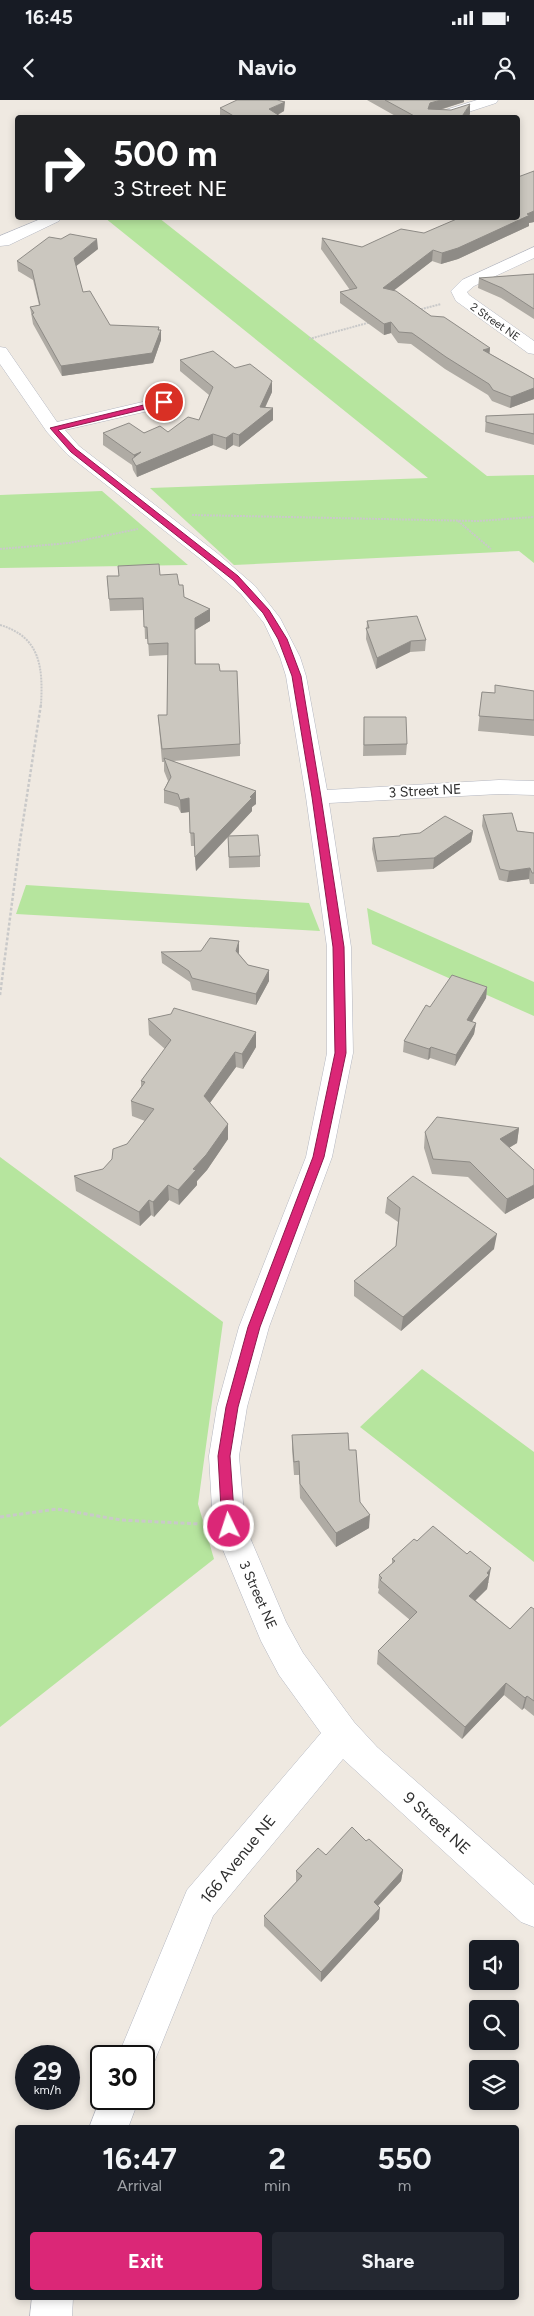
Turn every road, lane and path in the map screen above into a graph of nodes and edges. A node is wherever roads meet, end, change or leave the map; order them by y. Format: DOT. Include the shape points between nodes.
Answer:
graph roads {
  1 [pos="491,100"];
  2 [pos="444,115"];
  3 [pos="50,220"];
  4 [pos="2,244"];
  5 [pos="534,252"];
  6 [pos="460,294"];
  7 [pos="414,311"];
  8 [pos="376,321"];
  9 [pos="309,339"];
  10 [pos="534,350"];
  11 [pos="3,362"];
  12 [pos="164,402"];
  13 [pos="54,428"];
  14 [pos="189,516"];
  15 [pos="534,517"];
  16 [pos="458,521"];
  17 [pos="144,527"];
  18 [pos="0,549"];
  19 [pos="491,549"];
  20 [pos="0,625"];
  21 [pos="534,788"];
  22 [pos="317,797"];
  23 [pos="0,995"];
  24 [pos="0,1517"];
  25 [pos="229,1526"];
  26 [pos="342,1734"];
  27 [pos="534,1909"];
  28 [pos="142,2045"];
  29 [pos="115,2110"];
  30 [pos="109,2125"];
  31 [pos="53,2300"];
  32 [pos="51,2316"];
  1 -- 2 [label="street"];
  3 -- 4 [label="street"];
  5 -- 6 [label="street" via="468,283"];
  6 -- 7 [label="path"];
  6 -- 10 [label="street, 2 Street NE"];
  8 -- 9 [label="path"];
  11 -- 13 [label="street, 3 Street NE"];
  12 -- 13 [label="street"];
  13 -- 22 [label="street, 3 Street NE" via="73,450 224,568 266,612 282,639 296,676"];
  14 -- 16 [label="path"];
  15 -- 16 [label="path"];
  16 -- 19 [label="path"];
  17 -- 18 [label="path" via="68,544"];
  20 -- 23 [label="path" via="16,628 28,640 38,662 41,697"];
  21 -- 22 [label="street, 3 Street NE"];
  22 -- 25 [label="street, 3 Street NE" via="338,947 340,1053 319,1157 254,1327 232,1407 224,1456"];
  24 -- 25 [label="path" via="57,1509 121,1520"];
  25 -- 26 [label="street, 3 Street NE" via="291,1664"];
  26 -- 27 [label="street, 9 Street NE" via="365,1759"];
  26 -- 28 [label="street, 166 Avenue NE" via="200,1903"];
  29 -- 30 [label="street"];
  31 -- 32 [label="street"];
}
